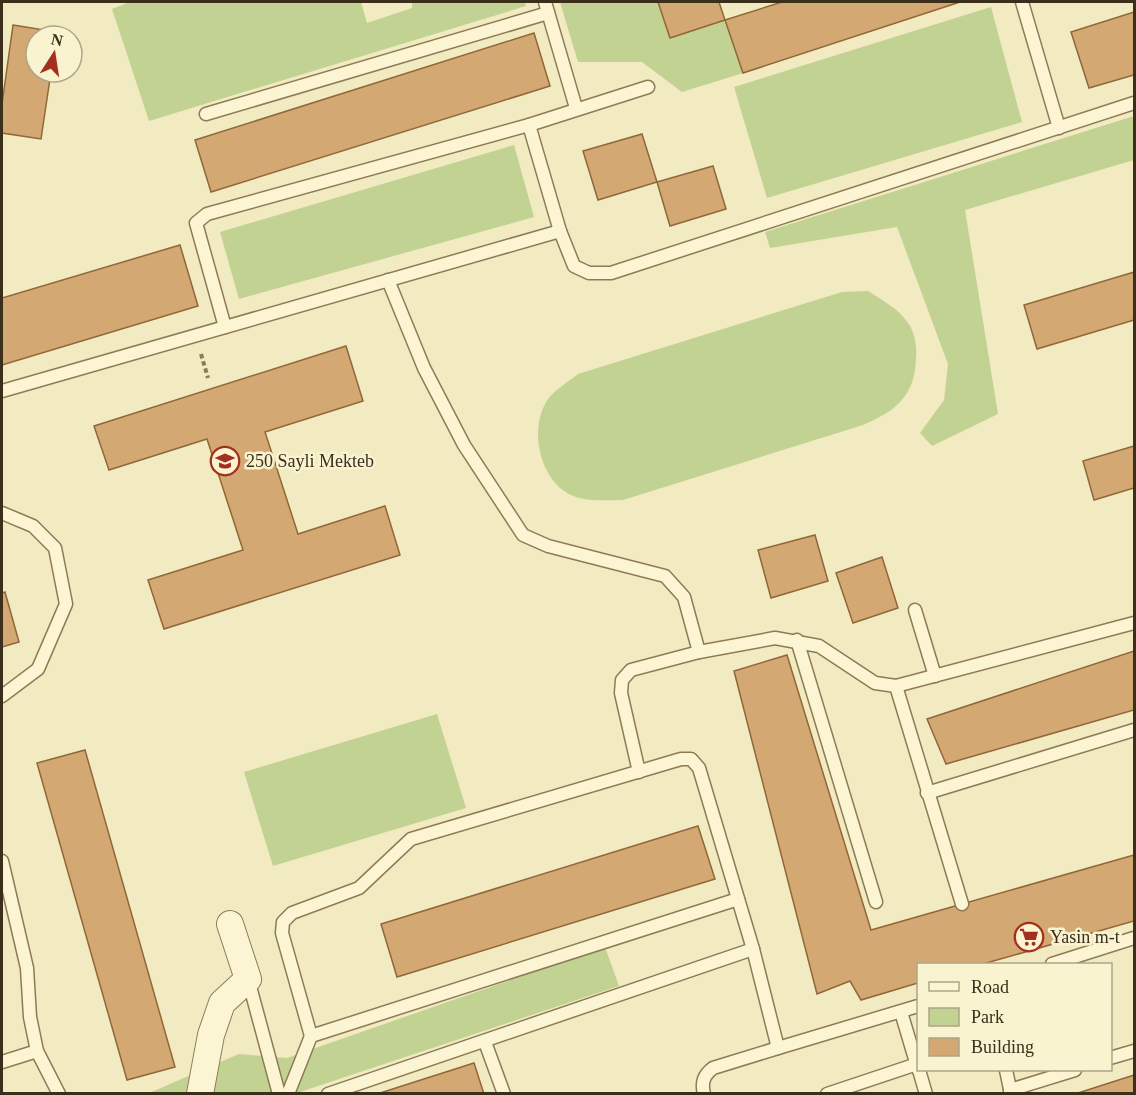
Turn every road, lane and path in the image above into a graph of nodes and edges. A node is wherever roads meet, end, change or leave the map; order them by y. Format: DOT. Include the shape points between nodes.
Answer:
graph roads {
  1 [pos="1022,2"];
  2 [pos="546,7"];
  3 [pos="648,87"];
  4 [pos="1134,103"];
  5 [pos="576,108"];
  6 [pos="206,114"];
  7 [pos="529,125"];
  8 [pos="1059,128"];
  9 [pos="560,231"];
  10 [pos="388,280"];
  11 [pos="225,327"];
  12 [pos="195,336"];
  13 [pos="208,378"];
  14 [pos="2,391"];
  15 [pos="2,513"];
  16 [pos="915,610"];
  17 [pos="1134,623"];
  18 [pos="797,640"];
  19 [pos="699,652"];
  20 [pos="935,676"];
  21 [pos="896,686"];
  22 [pos="2,696"];
  23 [pos="1134,730"];
  24 [pos="639,772"];
  25 [pos="927,793"];
  26 [pos="2,862"];
  27 [pos="738,899"];
  28 [pos="876,902"];
  29 [pos="962,904"];
  30 [pos="230,924"];
  31 [pos="1134,938"];
  32 [pos="753,949"];
  33 [pos="1055,963"];
  34 [pos="248,979"];
  35 [pos="917,1006"];
  36 [pos="901,1012"];
  37 [pos="311,1035"];
  38 [pos="485,1042"];
  39 [pos="777,1048"];
  40 [pos="36,1051"];
  41 [pos="1134,1051"];
  42 [pos="1112,1057"];
  43 [pos="2,1062"];
  44 [pos="917,1064"];
  45 [pos="917,1067"];
  46 [pos="919,1071"];
  47 [pos="1006,1071"];
  48 [pos="1072,1071"];
  49 [pos="1010,1092"];
  50 [pos="59,1094"];
  51 [pos="200,1094"];
  52 [pos="279,1094"];
  53 [pos="288,1094"];
  54 [pos="328,1094"];
  55 [pos="504,1094"];
  56 [pos="704,1094"];
  57 [pos="827,1094"];
  58 [pos="926,1094"];
  1 -- 8 [label="lane"];
  2 -- 5 [label="lane"];
  2 -- 6 [label="lane"];
  3 -- 5 [label="lane"];
  4 -- 8 [label="lane"];
  5 -- 7 [label="lane"];
  7 -- 9 [label="lane"];
  7 -- 11 [label="lane" via="207,214 196,223"];
  8 -- 9 [label="lane" via="611,273 589,273 574,266"];
  9 -- 10 [label="lane"];
  10 -- 11 [label="lane"];
  10 -- 19 [label="lane" via="424,368 459,435 523,535 548,546 665,576 684,597"];
  11 -- 12 [label="lane"];
  12 -- 13 [label="path"];
  12 -- 14 [label="lane"];
  15 -- 22 [label="lane" via="33,526 55,548 66,604 38,669"];
  16 -- 20 [label="lane"];
  17 -- 20 [label="lane"];
  18 -- 19 [label="lane" via="775,638"];
  18 -- 21 [label="lane" via="819,646 875,683"];
  18 -- 28 [label="lane"];
  19 -- 24 [label="lane" via="631,670 622,680 621,693"];
  20 -- 21 [label="lane"];
  21 -- 25 [label="lane"];
  23 -- 25 [label="lane"];
  24 -- 27 [label="lane" via="681,759 691,759 699,768"];
  24 -- 37 [label="lane" via="411,839 359,888 292,913 283,921 282,933"];
  25 -- 29 [label="lane"];
  26 -- 40 [label="lane" via="27,968"];
  27 -- 32 [label="lane"];
  27 -- 37 [label="lane"];
  30 -- 34 [label="street"];
  31 -- 33 [label="lane"];
  32 -- 38 [label="lane"];
  32 -- 39 [label="lane"];
  34 -- 51 [label="street" via="222,1004 211,1035"];
  34 -- 52 [label="lane"];
  35 -- 36 [label="lane"];
  36 -- 39 [label="lane"];
  36 -- 44 [label="lane"];
  37 -- 53 [label="lane"];
  38 -- 54 [label="lane"];
  38 -- 55 [label="lane"];
  39 -- 56 [label="lane" via="713,1068 705,1075"];
  40 -- 43 [label="lane"];
  40 -- 50 [label="lane"];
  41 -- 42 [label="lane"];
  45 -- 57 [label="lane"];
  46 -- 58 [label="lane"];
  47 -- 49 [label="lane"];
  48 -- 49 [label="lane"];
}
